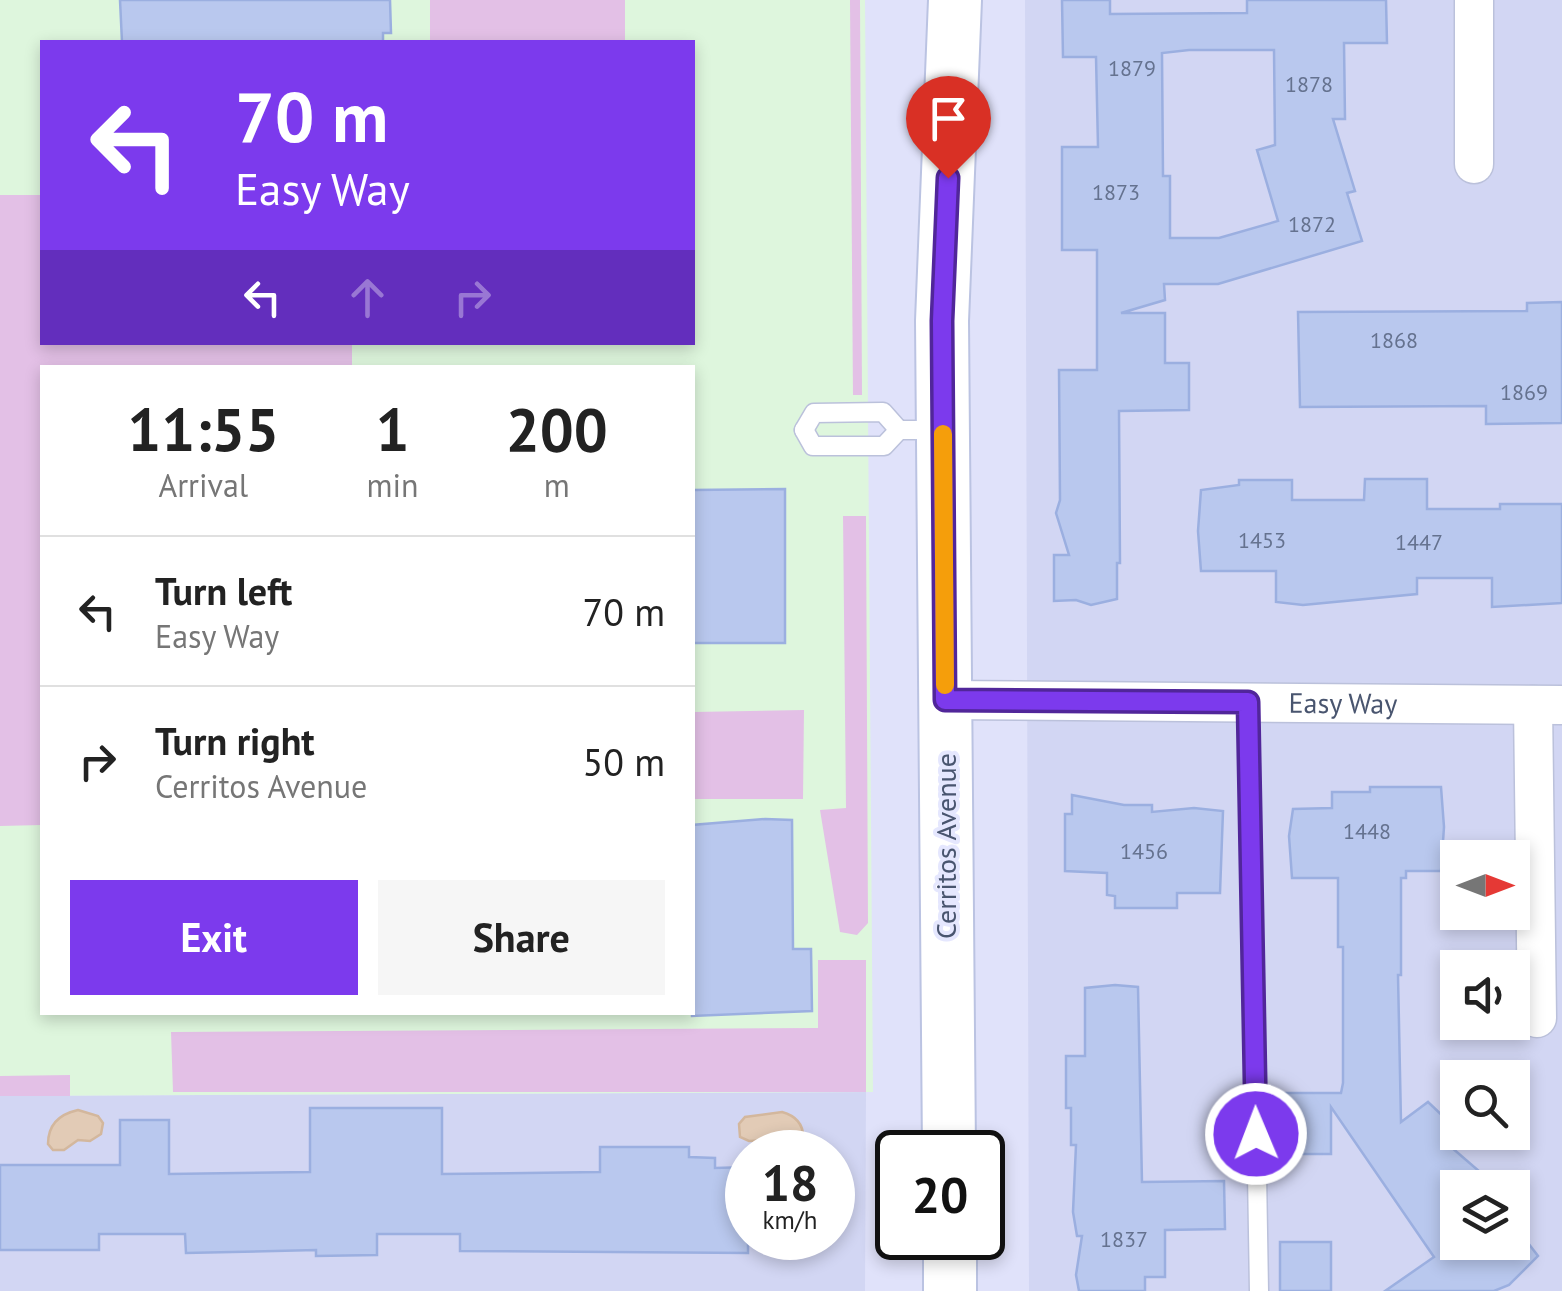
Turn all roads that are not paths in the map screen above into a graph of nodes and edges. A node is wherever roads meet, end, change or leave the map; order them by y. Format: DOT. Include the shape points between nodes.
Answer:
graph roads {
  1 [pos="955,0"];
  2 [pos="1474,0"];
  3 [pos="1474,164"];
  4 [pos="921,430"];
  5 [pos="945,700"];
  6 [pos="1248,702"];
  7 [pos="1548,705"];
  8 [pos="1537,1018"];
  9 [pos="949,1130"];
  10 [pos="950,1260"];
  11 [pos="950,1291"];
  12 [pos="1258,1291"];
  1 -- 4 [label="street, Cerritos Avenue" via="942,321"];
  2 -- 3 [label="street"];
  4 -- 4 [label="lane" via="883,412 814,413 798,430 813,446 884,446"];
  4 -- 5 [label="street, Cerritos Avenue"];
  5 -- 6 [label="street, Easy Way"];
  5 -- 9 [label="street, Cerritos Avenue"];
  6 -- 7 [label="street, Easy Way"];
  6 -- 12 [label="lane"];
  7 -- 8 [label="street"];
  10 -- 11 [label="street"];
}
